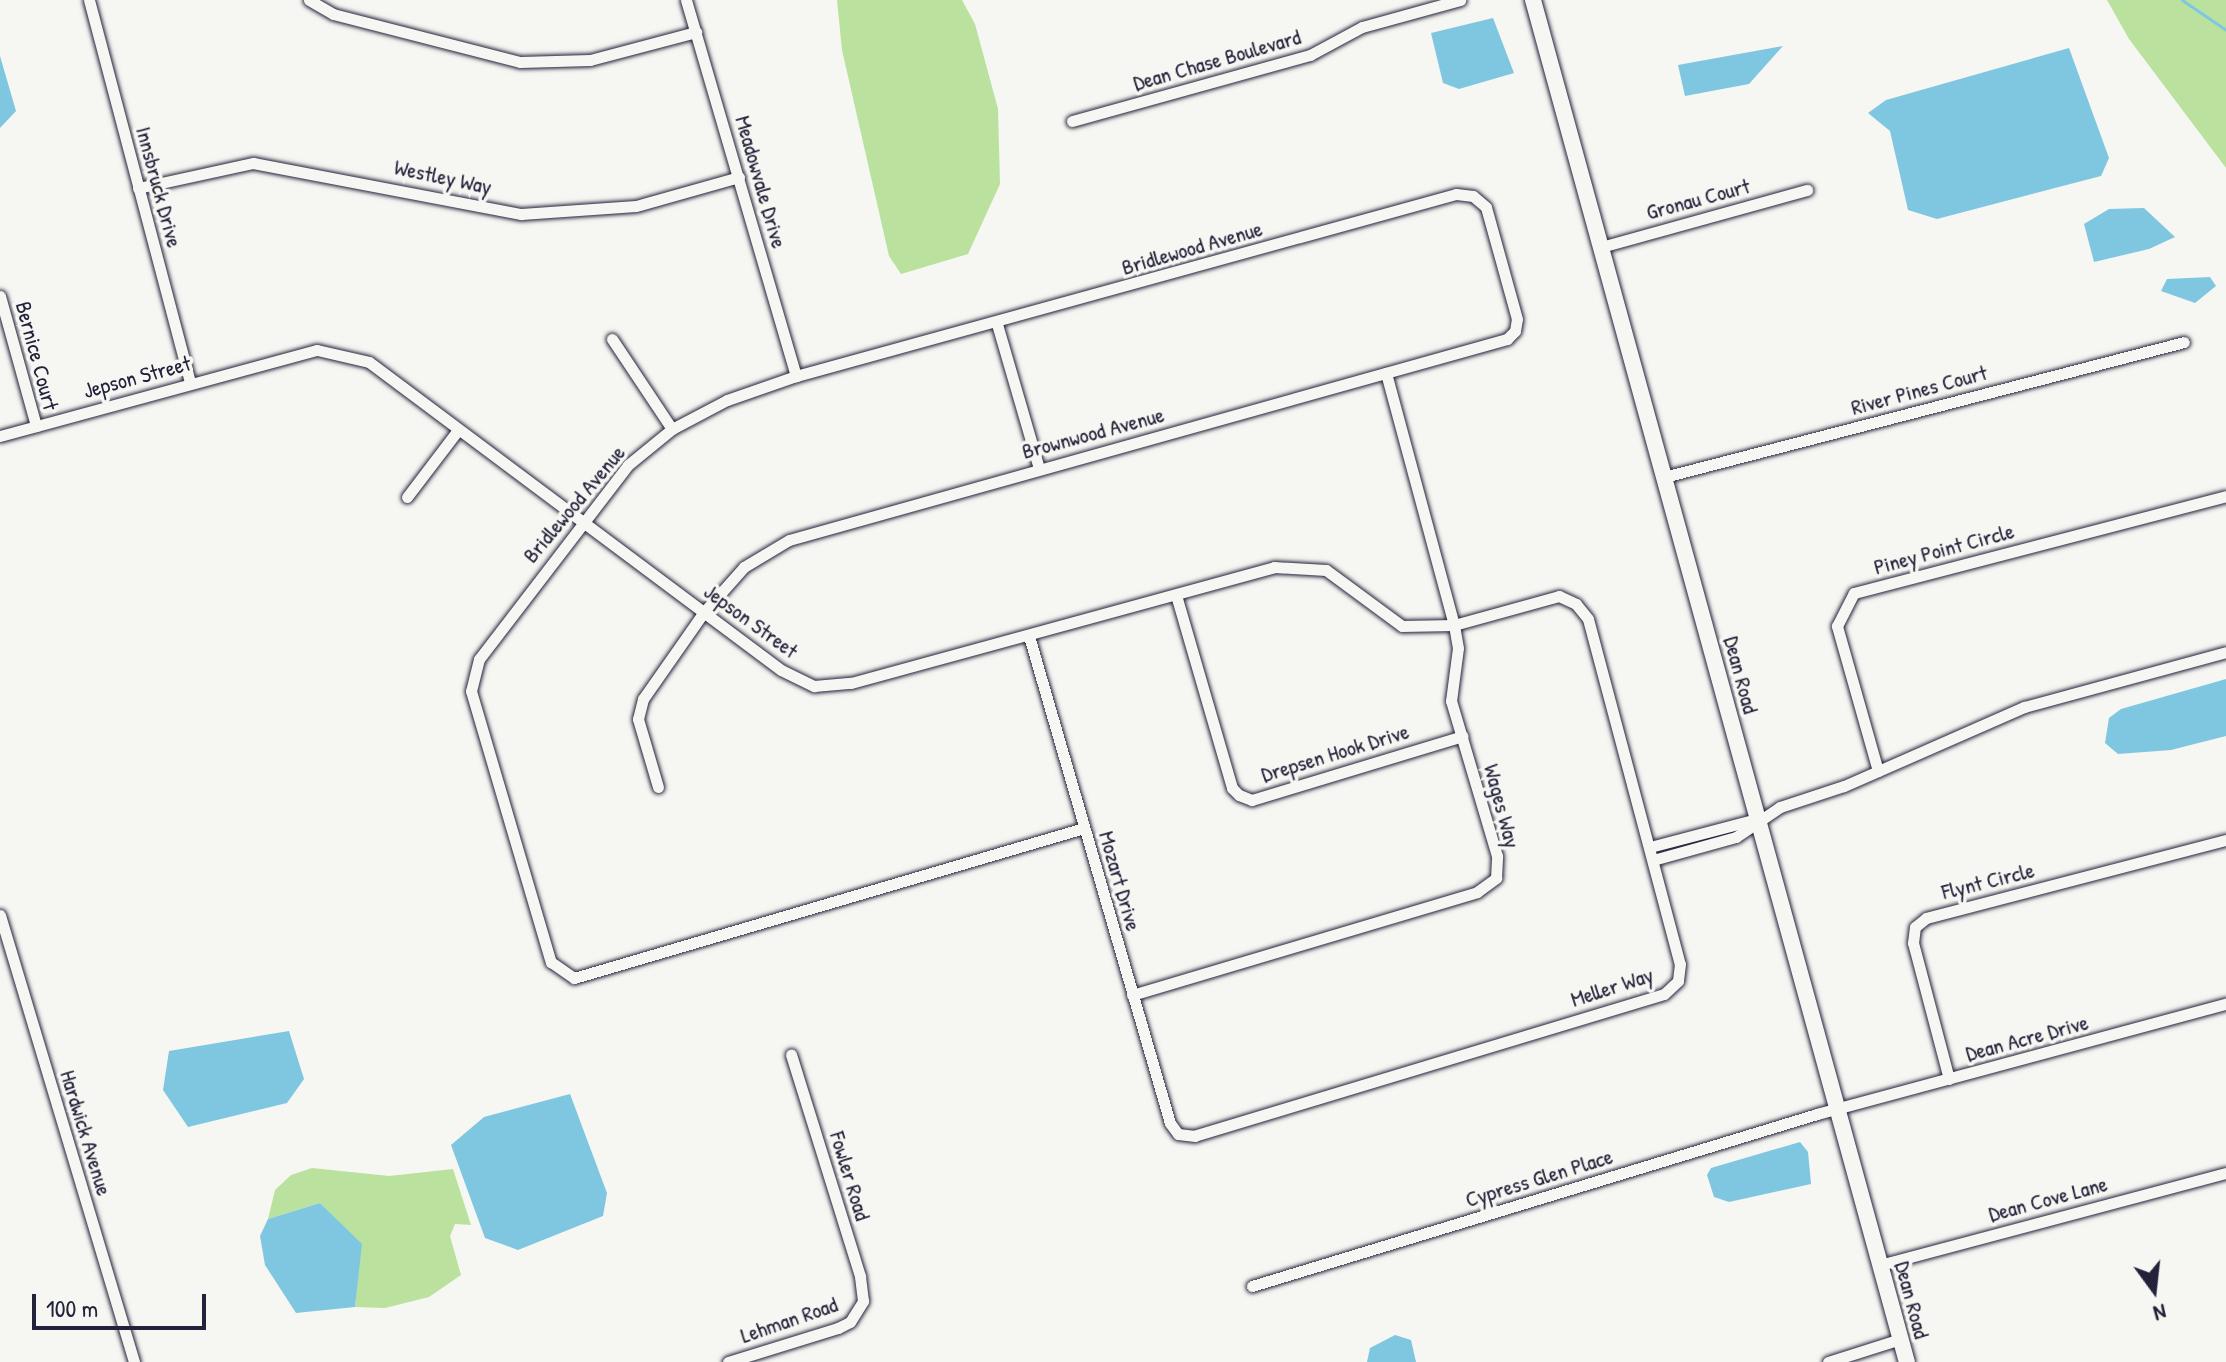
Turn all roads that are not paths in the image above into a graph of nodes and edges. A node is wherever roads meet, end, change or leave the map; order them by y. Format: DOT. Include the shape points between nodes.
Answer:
graph roads {
  1 [pos="89,0"];
  2 [pos="309,0"];
  3 [pos="686,0"];
  4 [pos="1460,0"];
  5 [pos="1533,0"];
  6 [pos="696,32"];
  7 [pos="1072,121"];
  8 [pos="739,177"];
  9 [pos="138,188"];
  10 [pos="1807,190"];
  11 [pos="1601,247"];
  12 [pos="0,296"];
  13 [pos="997,324"];
  14 [pos="1515,331"];
  15 [pos="612,339"];
  16 [pos="2184,342"];
  17 [pos="1386,373"];
  18 [pos="796,376"];
  19 [pos="190,383"];
  20 [pos="36,426"];
  21 [pos="672,429"];
  22 [pos="458,430"];
  23 [pos="0,436"];
  24 [pos="1039,469"];
  25 [pos="1664,477"];
  26 [pos="2226,496"];
  27 [pos="407,497"];
  28 [pos="580,522"];
  29 [pos="1176,595"];
  30 [pos="1576,604"];
  31 [pos="704,612"];
  32 [pos="1454,625"];
  33 [pos="1029,636"];
  34 [pos="2226,652"];
  35 [pos="1462,736"];
  36 [pos="1878,771"];
  37 [pos="658,787"];
  38 [pos="1757,819"];
  39 [pos="1084,828"];
  40 [pos="2226,840"];
  41 [pos="1650,847"];
  42 [pos="1653,860"];
  43 [pos="0,915"];
  44 [pos="1132,995"];
  45 [pos="2226,1004"];
  46 [pos="791,1054"];
  47 [pos="1949,1079"];
  48 [pos="1838,1110"];
  49 [pos="1178,1134"];
  50 [pos="2226,1173"];
  51 [pos="1880,1265"];
  52 [pos="1252,1286"];
  53 [pos="860,1311"];
  54 [pos="1900,1339"];
  55 [pos="134,1362"];
  56 [pos="728,1362"];
  57 [pos="1828,1362"];
  58 [pos="1907,1362"];
  1 -- 9 [label="street, Innsbruck Drive"];
  2 -- 6 [label="street" via="333,14 520,62 590,60"];
  3 -- 6 [label="street, Meadowvale Drive"];
  4 -- 7 [label="street, Dean Chase Boulevard" via="1362,27 1310,55"];
  5 -- 11 [label="main road, Dean Road"];
  6 -- 8 [label="street, Meadowvale Drive"];
  8 -- 9 [label="street, Westley Way" via="636,206 536,214 253,163"];
  8 -- 18 [label="street, Meadowvale Drive"];
  9 -- 19 [label="street, Innsbruck Drive"];
  10 -- 11 [label="street, Gronau Court"];
  11 -- 25 [label="main road, Dean Road"];
  12 -- 20 [label="street, Bernice Court"];
  13 -- 14 [label="street, Bridlewood Avenue" via="1456,194 1473,196 1486,207 1517,319"];
  13 -- 18 [label="street, Bridlewood Avenue"];
  13 -- 24 [label="street"];
  14 -- 17 [label="street, Brownwood Avenue" via="1507,339"];
  15 -- 21 [label="street"];
  16 -- 25 [label="street, River Pines Court"];
  17 -- 24 [label="street, Brownwood Avenue"];
  17 -- 32 [label="street, Wages Way"];
  18 -- 21 [label="street, Bridlewood Avenue" via="727,400"];
  19 -- 20 [label="street, Jepson Street"];
  19 -- 22 [label="street, Jepson Street" via="317,350 369,362"];
  20 -- 23 [label="street, Jepson Street"];
  21 -- 28 [label="street, Bridlewood Avenue" via="628,465"];
  22 -- 27 [label="street"];
  22 -- 28 [label="street, Jepson Street"];
  24 -- 31 [label="street, Brownwood Avenue" via="789,540 744,567"];
  25 -- 38 [label="main road, Dean Road"];
  26 -- 36 [label="street, Piney Point Circle" via="1854,593 1837,626"];
  28 -- 31 [label="street, Jepson Street"];
  28 -- 39 [label="street, Bridlewood Avenue" via="479,659 471,691 551,962 559,971 574,978"];
  29 -- 32 [label="street, Jepson Street" via="1274,567 1326,570 1402,626"];
  29 -- 33 [label="street, Jepson Street"];
  29 -- 35 [label="street, Drepsen Hook Drive" via="1232,788 1239,795 1252,800"];
  30 -- 32 [label="street, Jepson Street" via="1559,596"];
  30 -- 41 [label="street, Meller Way" via="1588,619"];
  31 -- 33 [label="street, Jepson Street" via="781,670 814,686 851,683"];
  31 -- 37 [label="street, Brownwood Avenue" via="643,699 638,719"];
  32 -- 35 [label="street, Wages Way" via="1458,648 1451,701"];
  33 -- 39 [label="street, Mozart Drive"];
  34 -- 36 [label="street" via="2024,707"];
  35 -- 44 [label="street, Wages Way" via="1497,856 1496,878 1477,892"];
  36 -- 38 [label="street"];
  38 -- 41 [label="street"];
  38 -- 42 [label="street" via="1736,837"];
  38 -- 48 [label="main road, Dean Road"];
  39 -- 44 [label="street, Mozart Drive"];
  40 -- 47 [label="street, Flynt Circle" via="1926,918 1915,927 1913,943"];
  41 -- 42 [label="street, Meller Way"];
  42 -- 49 [label="street, Meller Way" via="1680,964 1678,981 1664,994 1195,1136"];
  43 -- 55 [label="street, Hardwick Avenue"];
  44 -- 49 [label="street, Mozart Drive" via="1170,1123"];
  45 -- 47 [label="street, Dean Acre Drive"];
  46 -- 53 [label="street, Fowler Road" via="860,1276"];
  47 -- 48 [label="street, Dean Acre Drive"];
  48 -- 51 [label="main road, Dean Road"];
  48 -- 52 [label="street, Cypress Glen Place"];
  50 -- 51 [label="street, Dean Cove Lane"];
  51 -- 54 [label="main road, Dean Road"];
  53 -- 56 [label="street, Lehman Road" via="838,1328"];
  54 -- 57 [label="street"];
  54 -- 58 [label="main road, Dean Road"];
}
